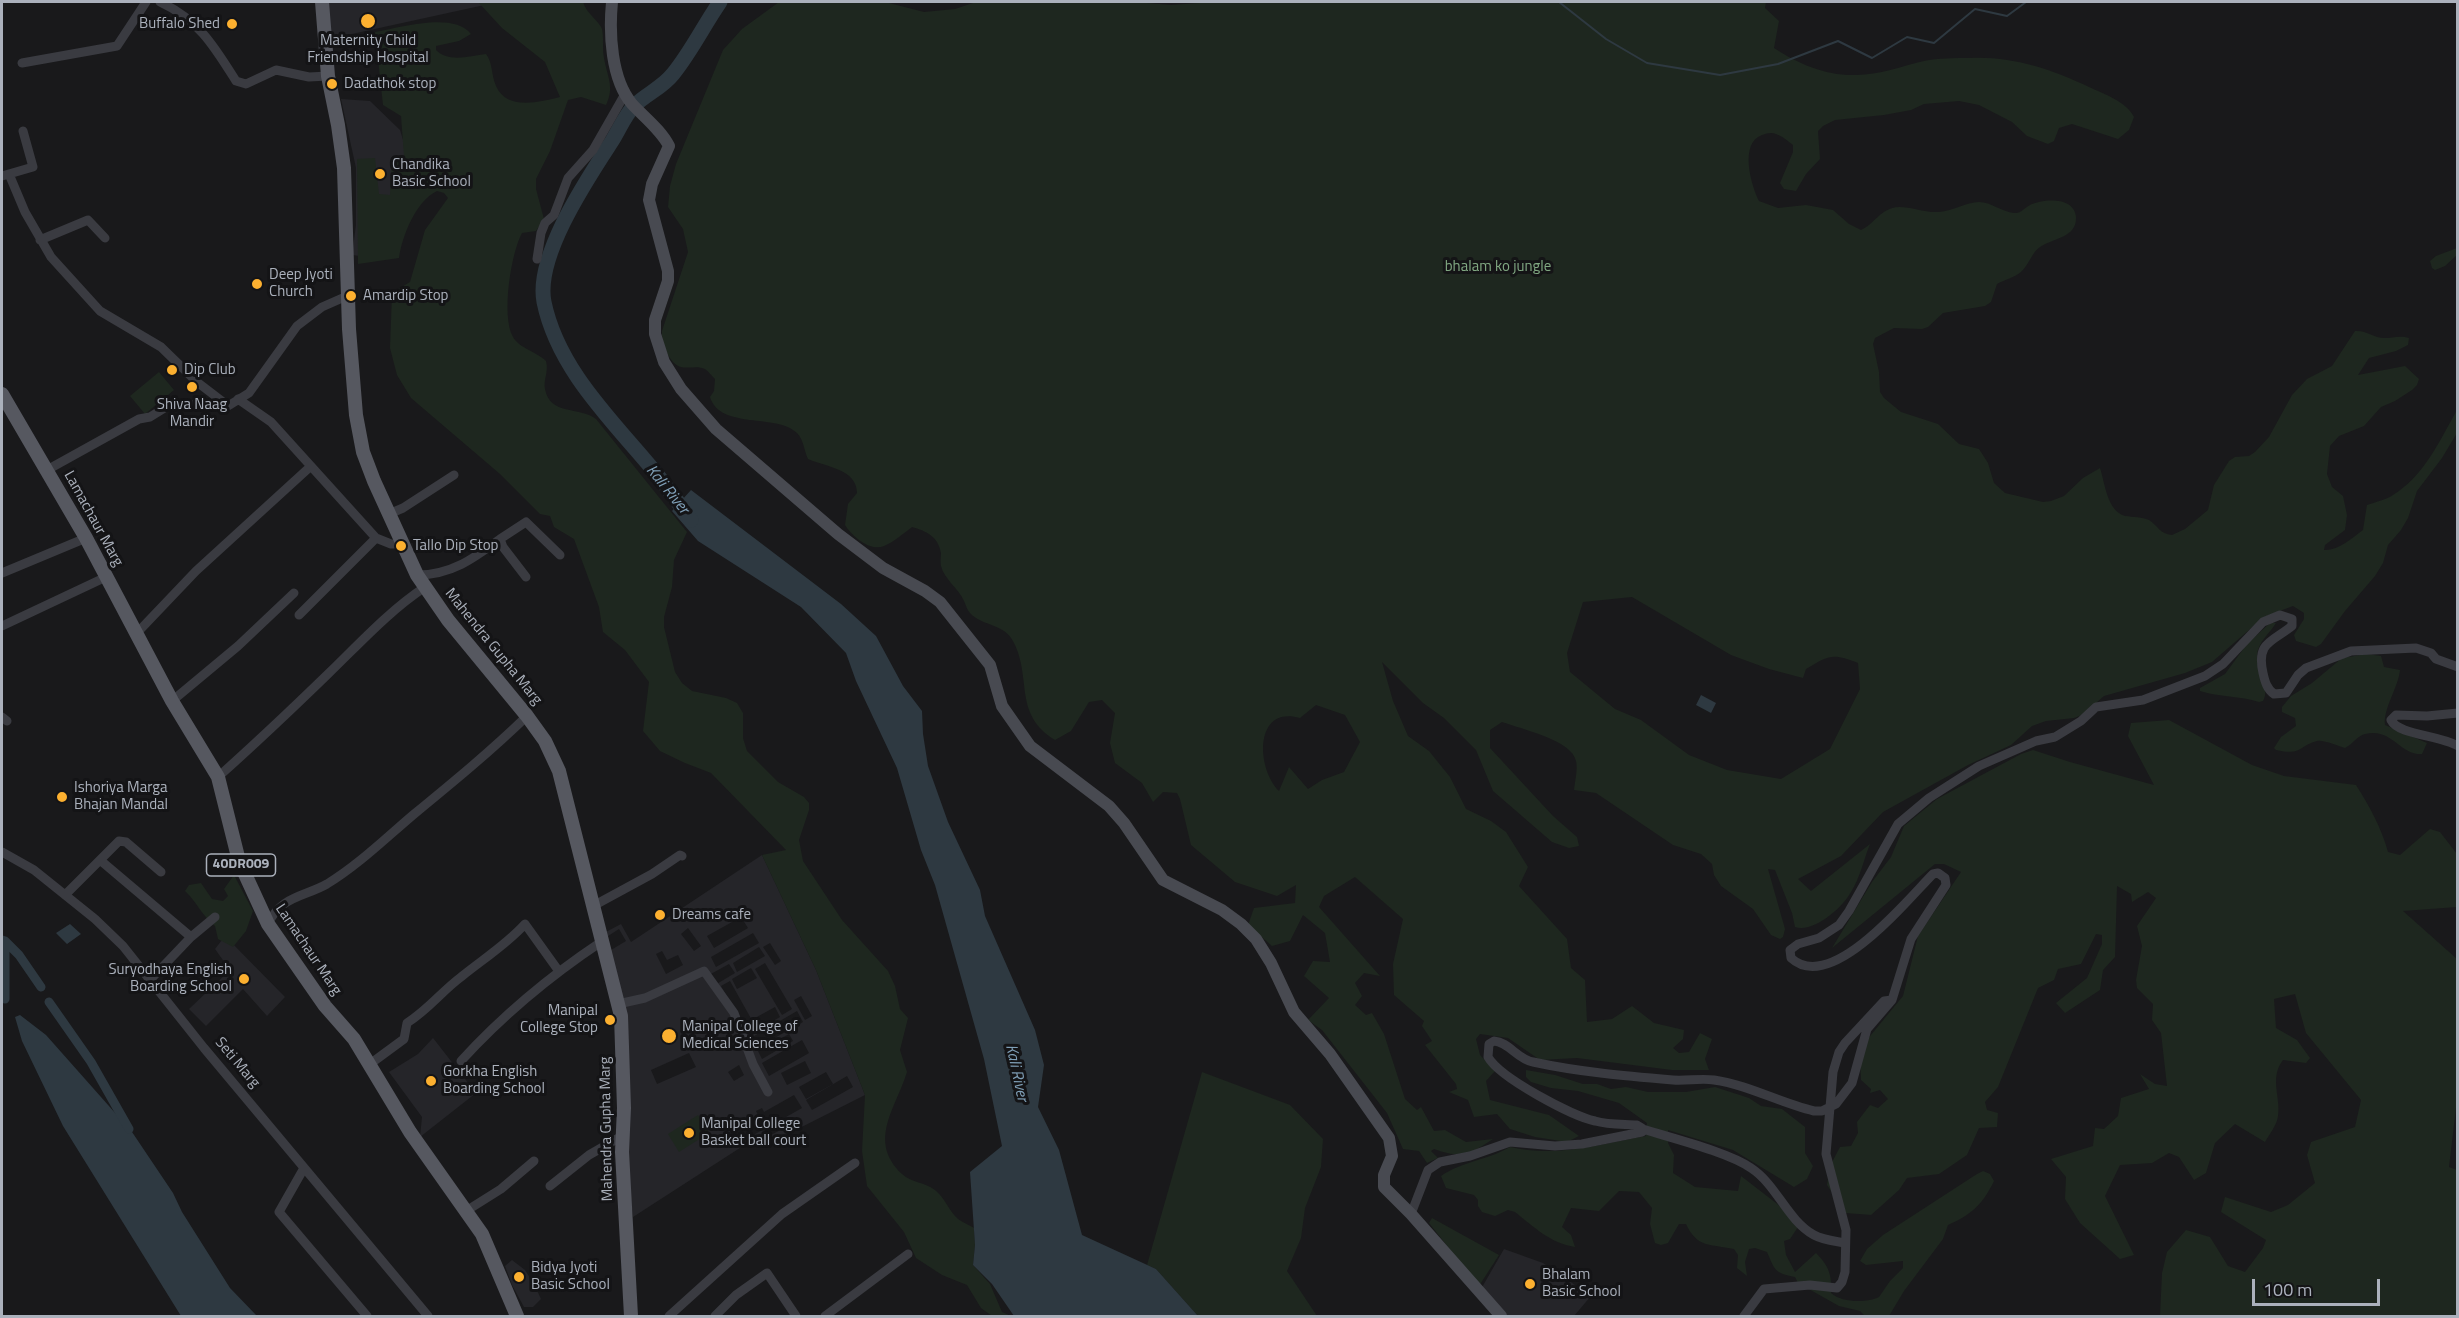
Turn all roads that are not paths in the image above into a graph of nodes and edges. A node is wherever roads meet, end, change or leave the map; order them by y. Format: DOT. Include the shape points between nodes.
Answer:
graph roads {
  1 [pos="146,2"];
  2 [pos="160,2"];
  3 [pos="322,2"];
  4 [pos="612,2"];
  5 [pos="22,63"];
  6 [pos="328,76"];
  7 [pos="628,98"];
  8 [pos="23,131"];
  9 [pos="5,175"];
  10 [pos="105,238"];
  11 [pos="40,240"];
  12 [pos="537,259"];
  13 [pos="347,296"];
  14 [pos="238,399"];
  15 [pos="4,403"];
  16 [pos="228,406"];
  17 [pos="311,466"];
  18 [pos="47,470"];
  19 [pos="454,475"];
  20 [pos="389,514"];
  21 [pos="86,538"];
  22 [pos="376,538"];
  23 [pos="500,539"];
  24 [pos="402,544"];
  25 [pos="560,555"];
  26 [pos="2,573"];
  27 [pos="417,575"];
  28 [pos="106,577"];
  29 [pos="526,577"];
  30 [pos="425,587"];
  31 [pos="294,593"];
  32 [pos="299,615"];
  33 [pos="2,626"];
  34 [pos="136,634"];
  35 [pos="2457,667"];
  36 [pos="172,701"];
  37 [pos="2457,713"];
  38 [pos="527,716"];
  39 [pos="2457,746"];
  40 [pos="218,777"];
  41 [pos="2,852"];
  42 [pos="682,856"];
  43 [pos="100,860"];
  44 [pos="161,872"];
  45 [pos="65,895"];
  46 [pos="593,906"];
  47 [pos="215,917"];
  48 [pos="268,924"];
  49 [pos="191,937"];
  50 [pos="601,942"];
  51 [pos="558,970"];
  52 [pos="151,979"];
  53 [pos="1892,1000"];
  54 [pos="618,1004"];
  55 [pos="461,1061"];
  56 [pos="370,1064"];
  57 [pos="768,1092"];
  58 [pos="1829,1107"];
  59 [pos="1643,1129"];
  60 [pos="622,1136"];
  61 [pos="534,1161"];
  62 [pos="855,1163"];
  63 [pos="304,1168"];
  64 [pos="550,1186"];
  65 [pos="466,1212"];
  66 [pos="1411,1214"];
  67 [pos="1845,1244"];
  68 [pos="908,1254"];
  69 [pos="367,1317"];
  70 [pos="428,1317"];
  71 [pos="517,1317"];
  72 [pos="631,1317"];
  73 [pos="669,1317"];
  74 [pos="715,1317"];
  75 [pos="795,1317"];
  76 [pos="825,1317"];
  77 [pos="1501,1317"];
  78 [pos="1744,1317"];
  1 -- 5 [label="street" via="117,46"];
  2 -- 6 [label="street" via="205,33 241,84 276,70 309,77"];
  3 -- 6 [label="main road, Mahendra Gupha Marg"];
  4 -- 7 [label="main road" via="614,55"];
  6 -- 13 [label="main road, Mahendra Gupha Marg" via="344,168"];
  7 -- 12 [label="street" via="596,146 568,178 554,215 543,227"];
  7 -- 66 [label="main road" via="669,149 652,184 649,200 668,270 655,334 675,382 716,429 838,534 940,602 990,665 1002,706 1030,746 1108,806 1163,880 1222,910 1246,928 1267,956 1294,1012 1386,1131 1392,1150 1382,1181"];
  8 -- 9 [label="street" via="33,167"];
  9 -- 11 [label="street"];
  10 -- 11 [label="street" via="88,220"];
  11 -- 16 [label="street" via="100,310 161,347"];
  13 -- 14 [label="street" via="297,326 249,393"];
  13 -- 20 [label="main road, Mahendra Gupha Marg" via="356,415 363,452"];
  14 -- 16 [label="street"];
  14 -- 17 [label="street" via="271,422"];
  15 -- 18 [label="main road, Lamachaur Marg / 40DR009"];
  16 -- 18 [label="street" via="171,404"];
  17 -- 22 [label="street"];
  17 -- 34 [label="street" via="196,571"];
  18 -- 21 [label="main road, Lamachaur Marg / 40DR009"];
  19 -- 20 [label="street"];
  20 -- 24 [label="main road, Mahendra Gupha Marg"];
  21 -- 26 [label="street"];
  21 -- 28 [label="main road, Lamachaur Marg / 40DR009"];
  22 -- 24 [label="street"];
  22 -- 32 [label="street"];
  23 -- 25 [label="street" via="526,522"];
  23 -- 27 [label="street" via="455,568 435,575"];
  23 -- 29 [label="street"];
  24 -- 27 [label="main road, Mahendra Gupha Marg"];
  27 -- 30 [label="main road, Mahendra Gupha Marg"];
  28 -- 33 [label="street"];
  28 -- 34 [label="main road, Lamachaur Marg / 40DR009"];
  30 -- 38 [label="main road, Mahendra Gupha Marg"];
  30 -- 40 [label="street" via="404,601"];
  31 -- 36 [label="street"];
  34 -- 36 [label="main road, Lamachaur Marg / 40DR009"];
  35 -- 53 [label="street" via="2416,648 2351,651 2306,668 2286,693 2274,694 2266,684 2261,655 2268,642 2292,626 2292,619 2280,615 2263,622 2223,664 2205,676 2143,700 2096,707 2055,737 2036,741 1980,766 1901,820 1844,919 1827,933 1794,946 1789,953 1796,962 1810,967 1845,956 1872,936 1933,874 1941,874 1946,885 1911,939"];
  36 -- 40 [label="main road, Lamachaur Marg / 40DR009"];
  37 -- 39 [label="street" via="2396,715 2391,720 2404,730"];
  38 -- 46 [label="main road, Mahendra Gupha Marg" via="559,771"];
  38 -- 48 [label="street" via="358,862 328,883 296,896 273,913"];
  40 -- 48 [label="main road, Lamachaur Marg / 40DR009" via="239,861"];
  41 -- 45 [label="street, Seti Marg" via="34,870"];
  42 -- 46 [label="street"];
  43 -- 44 [label="street" via="119,841 126,842"];
  43 -- 45 [label="street"];
  43 -- 49 [label="street"];
  45 -- 52 [label="street, Seti Marg" via="116,939"];
  46 -- 50 [label="main road, Mahendra Gupha Marg"];
  47 -- 49 [label="street"];
  48 -- 56 [label="main road, Lamachaur Marg / 40DR009"];
  49 -- 52 [label="street"];
  50 -- 51 [label="street"];
  50 -- 54 [label="main road, Mahendra Gupha Marg"];
  51 -- 55 [label="street"];
  51 -- 56 [label="street" via="525,924 512,939 408,1023 404,1039"];
  52 -- 63 [label="street, Seti Marg"];
  53 -- 58 [label="street" via="1867,1029 1852,1083"];
  53 -- 58 [label="street" via="1884,1001 1839,1052"];
  54 -- 57 [label="street" via="645,998 704,971 734,1013"];
  54 -- 60 [label="main road, Mahendra Gupha Marg" via="623,1069"];
  56 -- 65 [label="main road, Lamachaur Marg / 40DR009" via="410,1132"];
  58 -- 59 [label="street" via="1807,1109 1711,1079 1604,1075 1533,1062 1521,1059 1498,1041 1489,1044 1487,1051 1492,1064 1516,1084 1592,1121 1637,1125"];
  58 -- 67 [label="street" via="1826,1154 1846,1223"];
  59 -- 66 [label="street" via="1638,1134 1582,1144 1510,1142 1440,1162 1428,1170"];
  59 -- 67 [label="street" via="1751,1168 1803,1227 1815,1236"];
  60 -- 64 [label="street" via="589,1155"];
  60 -- 72 [label="main road, Mahendra Gupha Marg"];
  61 -- 65 [label="street"];
  62 -- 73 [label="street" via="782,1214"];
  63 -- 69 [label="street" via="279,1212"];
  63 -- 70 [label="street, Seti Marg"];
  65 -- 71 [label="main road, Lamachaur Marg / 40DR009" via="482,1234"];
  66 -- 77 [label="main road"];
  67 -- 78 [label="street" via="1845,1272 1837,1288 1810,1285 1764,1289"];
  68 -- 76 [label="street"];
  74 -- 75 [label="street" via="736,1295 767,1273"];
}
